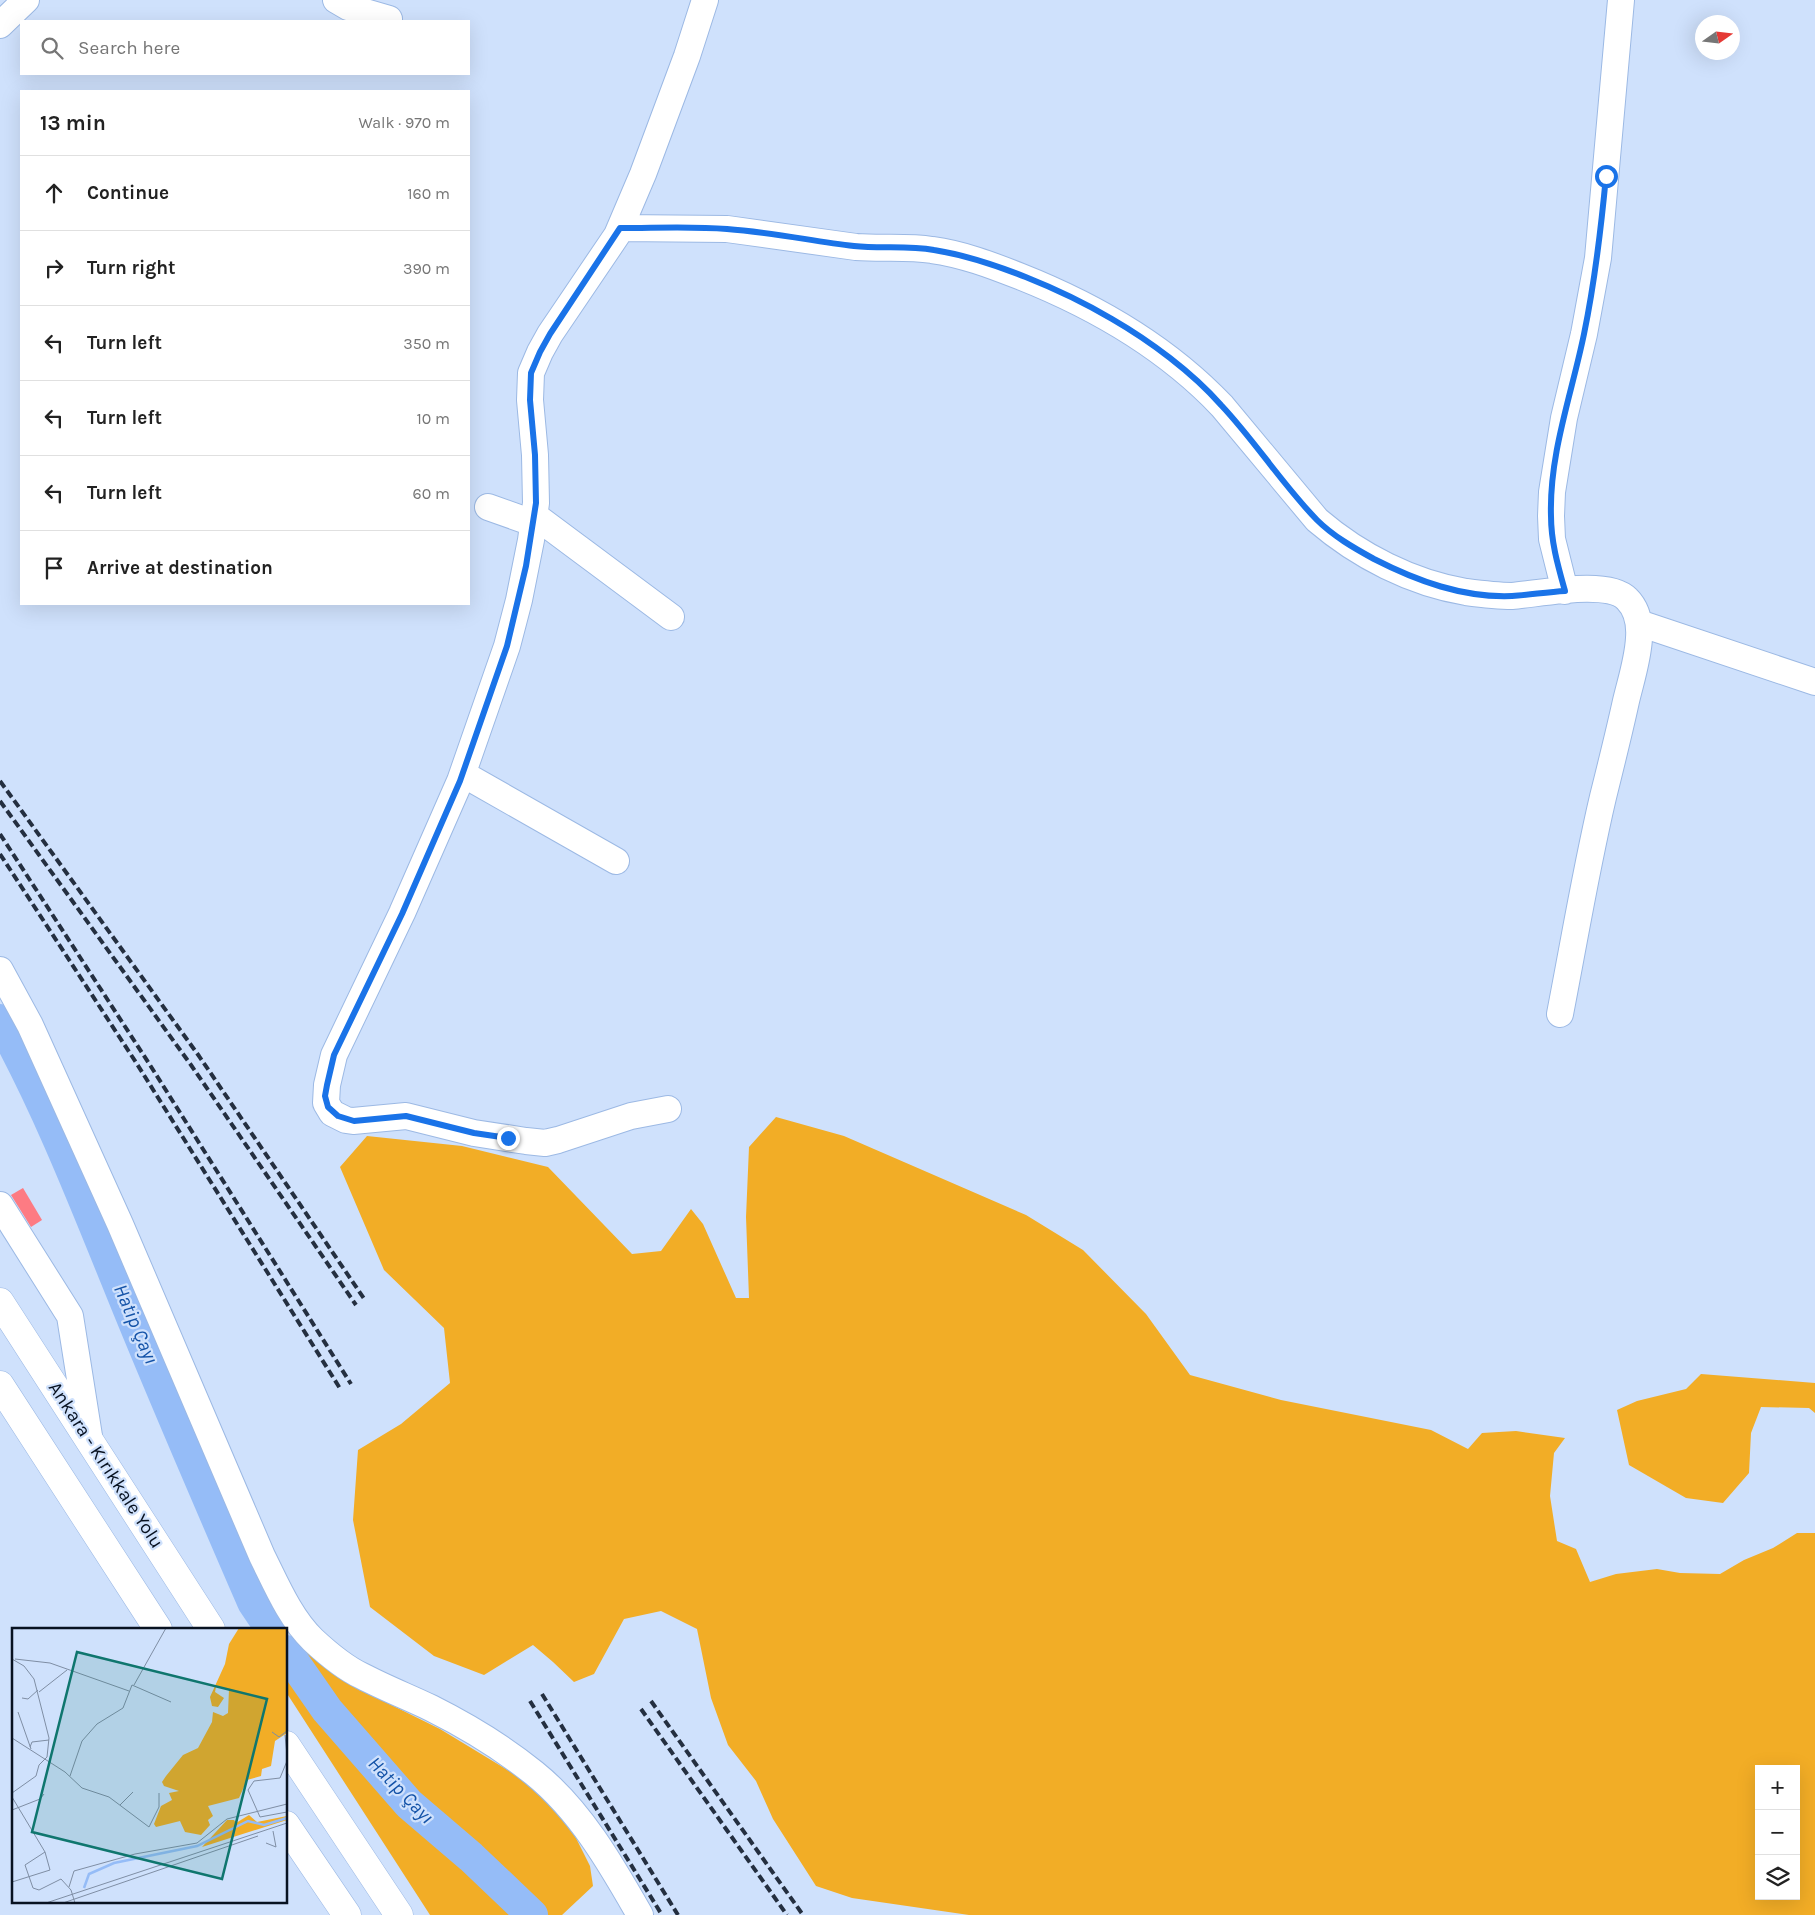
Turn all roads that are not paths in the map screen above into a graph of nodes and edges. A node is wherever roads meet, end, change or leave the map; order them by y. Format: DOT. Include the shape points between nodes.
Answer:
graph roads {
  1 [pos="26,0"];
  2 [pos="336,0"];
  3 [pos="704,0"];
  4 [pos="1621,0"];
  5 [pos="389,20"];
  6 [pos="0,25"];
  7 [pos="620,228"];
  8 [pos="488,507"];
  9 [pos="534,519"];
  10 [pos="1565,591"];
  11 [pos="671,617"];
  12 [pos="1639,623"];
  13 [pos="1815,682"];
  14 [pos="463,774"];
  15 [pos="616,861"];
  16 [pos="0,970"];
  17 [pos="1560,1014"];
  18 [pos="668,1109"];
  19 [pos="0,1205"];
  20 [pos="0,1302"];
  21 [pos="0,1385"];
  22 [pos="89,1436"];
  23 [pos="157,1628"];
  24 [pos="211,1628"];
  25 [pos="288,1748"];
  26 [pos="288,1828"];
  27 [pos="347,1915"];
  28 [pos="399,1915"];
  29 [pos="640,1915"];
  1 -- 6 [label="street"];
  2 -- 5 [label="street"];
  3 -- 7 [label="street" via="687,56"];
  4 -- 10 [label="street" via="1598,258 1562,426 1552,492 1552,539"];
  7 -- 9 [label="street" via="550,334 531,373 536,477"];
  7 -- 10 [label="street" via="727,228 856,247 915,248 960,256 1005,270 1089,306 1174,362 1222,406 1317,520 1355,548 1395,570 1442,587 1510,596"];
  8 -- 9 [label="street"];
  9 -- 11 [label="street"];
  9 -- 14 [label="street" via="507,646"];
  10 -- 12 [label="street" via="1606,589 1618,592 1633,607"];
  12 -- 13 [label="street"];
  12 -- 17 [label="street" via="1637,656 1597,822"];
  14 -- 15 [label="street"];
  14 -- 18 [label="street" via="402,914 334,1055 325,1096 328,1107 338,1116 354,1121 406,1116 474,1133 538,1143"];
  16 -- 29 [label="street" via="30,1025 120,1224 262,1556 298,1621 312,1639 360,1675 432,1708 489,1741 533,1772 580,1819"];
  19 -- 22 [label="street" via="70,1316"];
  20 -- 22 [label="highway, Ankara - Kırıkkale Yolu"];
  21 -- 23 [label="highway"];
  22 -- 24 [label="highway, Ankara - Kırıkkale Yolu"];
  25 -- 28 [label="highway"];
  26 -- 27 [label="highway"];
}
